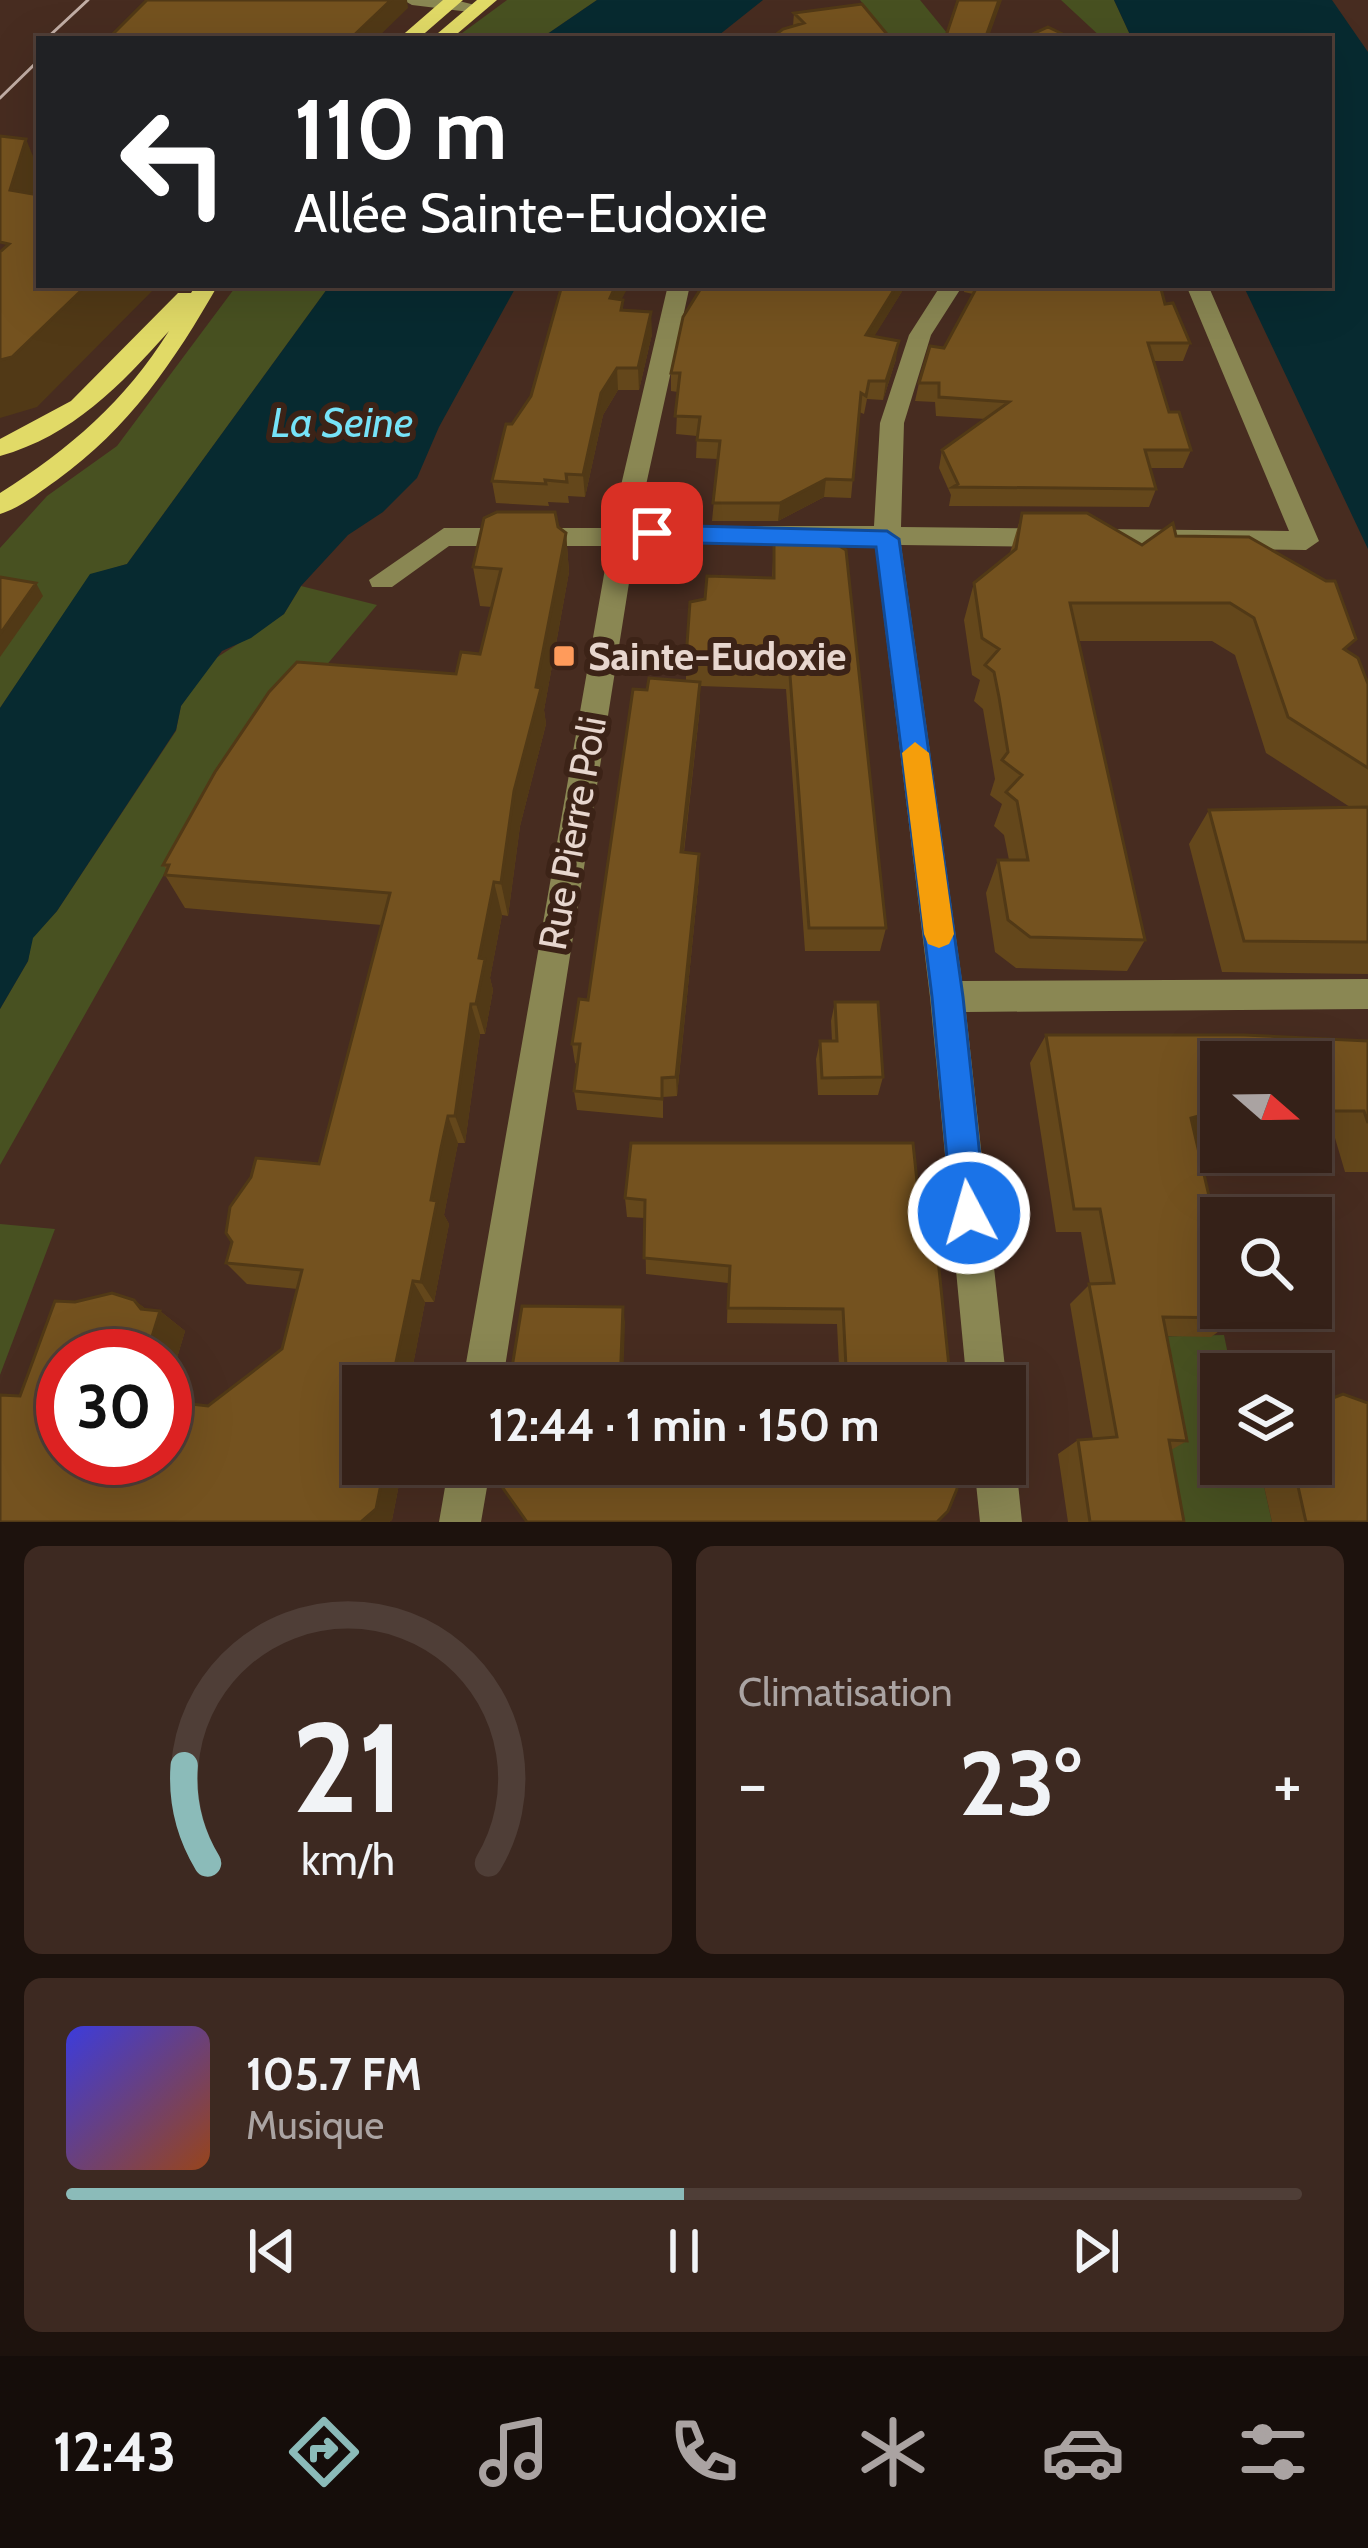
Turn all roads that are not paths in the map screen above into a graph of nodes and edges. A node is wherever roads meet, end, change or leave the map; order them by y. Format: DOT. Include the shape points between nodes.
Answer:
graph roads {
  1 [pos="412,0"];
  2 [pos="448,5"];
  3 [pos="476,9"];
  4 [pos="411,36"];
  5 [pos="444,36"];
  6 [pos="200,288"];
  7 [pos="202,288"];
  8 [pos="678,288"];
  9 [pos="950,288"];
  10 [pos="1198,288"];
  11 [pos="0,448"];
  12 [pos="0,505"];
  13 [pos="622,537"];
  14 [pos="887,539"];
  15 [pos="382,580"];
  16 [pos="1368,994"];
  17 [pos="947,997"];
  18 [pos="485,1365"];
  19 [pos="985,1365"];
  20 [pos="466,1485"];
  21 [pos="997,1485"];
  22 [pos="460,1522"];
  23 [pos="1001,1522"];
  1 -- 2 [label="street"];
  2 -- 3 [label="street"];
  2 -- 4 [label="main road"];
  3 -- 5 [label="main road"];
  6 -- 11 [label="main road" via="100,390"];
  7 -- 12 [label="main road" via="173,346 118,421"];
  8 -- 13 [label="street, Rue Pierre Poli"];
  9 -- 14 [label="street" via="920,335 892,423"];
  10 -- 14 [label="street" via="1306,541"];
  13 -- 14 [label="street"];
  13 -- 15 [label="street" via="444,537"];
  13 -- 18 [label="street, Rue Pierre Poli"];
  14 -- 17 [label="street"];
  16 -- 17 [label="street"];
  17 -- 19 [label="street"];
  20 -- 22 [label="street"];
  21 -- 23 [label="street"];
}
